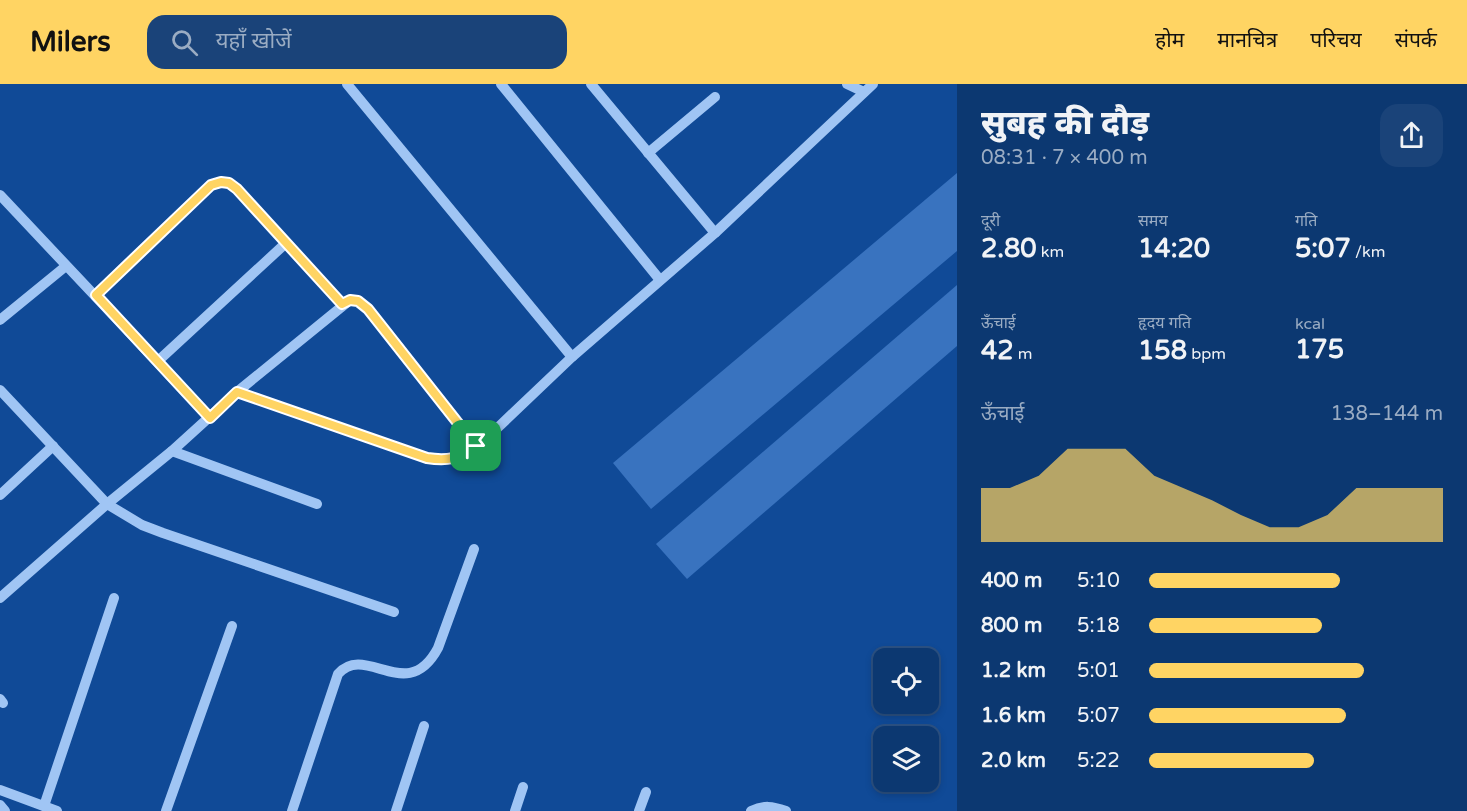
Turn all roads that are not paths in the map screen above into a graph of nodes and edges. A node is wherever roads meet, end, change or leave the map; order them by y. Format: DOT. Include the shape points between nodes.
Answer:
graph roads {
  1 [pos="347,84"];
  2 [pos="501,84"];
  3 [pos="591,84"];
  4 [pos="847,84"];
  5 [pos="873,84"];
  6 [pos="864,92"];
  7 [pos="715,97"];
  8 [pos="648,153"];
  9 [pos="0,195"];
  10 [pos="715,233"];
  11 [pos="286,243"];
  12 [pos="66,266"];
  13 [pos="660,280"];
  14 [pos="96,295"];
  15 [pos="342,304"];
  16 [pos="0,320"];
  17 [pos="572,357"];
  18 [pos="158,362"];
  19 [pos="0,390"];
  20 [pos="237,392"];
  21 [pos="210,418"];
  22 [pos="476,446"];
  23 [pos="52,447"];
  24 [pos="172,451"];
  25 [pos="0,495"];
  26 [pos="107,504"];
  27 [pos="316,504"];
  28 [pos="474,549"];
  29 [pos="0,598"];
  30 [pos="114,598"];
  31 [pos="394,612"];
  32 [pos="232,626"];
  33 [pos="424,726"];
  34 [pos="524,787"];
  35 [pos="0,790"];
  36 [pos="646,792"];
  37 [pos="0,805"];
  38 [pos="44,806"];
  39 [pos="5,811"];
  40 [pos="57,811"];
  41 [pos="166,811"];
  42 [pos="292,811"];
  43 [pos="396,811"];
  44 [pos="515,811"];
  45 [pos="639,811"];
  46 [pos="751,811"];
  47 [pos="786,811"];
  1 -- 17 [label="street"];
  2 -- 13 [label="street"];
  3 -- 8 [label="street"];
  4 -- 6 [label="street"];
  5 -- 6 [label="street"];
  6 -- 10 [label="street"];
  7 -- 8 [label="street"];
  8 -- 10 [label="street"];
  9 -- 12 [label="street"];
  10 -- 13 [label="street"];
  11 -- 14 [label="street" via="237,189 221,182 211,185"];
  11 -- 15 [label="street"];
  11 -- 18 [label="street"];
  12 -- 14 [label="street"];
  12 -- 16 [label="street"];
  13 -- 17 [label="street"];
  14 -- 18 [label="street"];
  15 -- 20 [label="street"];
  15 -- 22 [label="street" via="358,301 368,309"];
  17 -- 22 [label="street"];
  18 -- 21 [label="street"];
  19 -- 23 [label="street"];
  20 -- 21 [label="street"];
  20 -- 22 [label="street" via="427,458 446,461"];
  21 -- 24 [label="street"];
  23 -- 25 [label="street"];
  23 -- 26 [label="street"];
  24 -- 26 [label="street"];
  24 -- 27 [label="street"];
  26 -- 29 [label="street"];
  26 -- 31 [label="street" via="163,533"];
  28 -- 42 [label="street" via="430,663 419,672 402,674 353,663 338,674"];
  30 -- 38 [label="street"];
  32 -- 41 [label="street"];
  33 -- 43 [label="street"];
  34 -- 44 [label="street"];
  35 -- 38 [label="street"];
  36 -- 45 [label="street"];
  37 -- 39 [label="street"];
  38 -- 40 [label="street"];
  46 -- 47 [label="street" via="761,807"];
}
